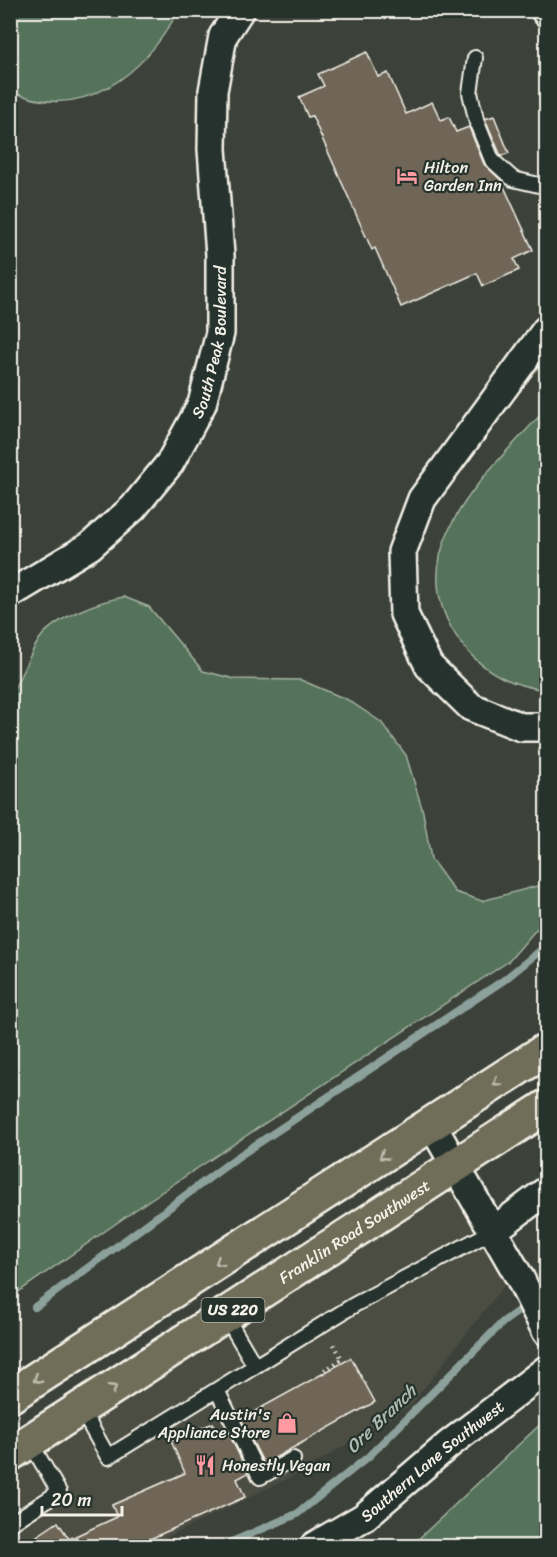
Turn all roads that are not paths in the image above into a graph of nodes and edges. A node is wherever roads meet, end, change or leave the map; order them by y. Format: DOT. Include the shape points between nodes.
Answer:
graph roads {
  1 [pos="240,10"];
  2 [pos="475,58"];
  3 [pos="543,186"];
  4 [pos="546,330"];
  5 [pos="10,594"];
  6 [pos="546,727"];
  7 [pos="546,1050"];
  8 [pos="546,1107"];
  9 [pos="432,1125"];
  10 [pos="456,1166"];
  11 [pos="546,1191"];
  12 [pos="493,1231"];
  13 [pos="225,1315"];
  14 [pos="546,1330"];
  15 [pos="255,1366"];
  16 [pos="546,1370"];
  17 [pos="217,1390"];
  18 [pos="10,1396"];
  19 [pos="81,1409"];
  20 [pos="20,1448"];
  21 [pos="293,1459"];
  22 [pos="10,1524"];
  23 [pos="314,1546"];
  1 -- 5 [label="street, South Peak Boulevard" via="223,36 213,91 220,333 202,404 170,463 133,507 90,546"];
  2 -- 3 [label="lane" via="470,93 492,160 513,179"];
  4 -- 6 [label="street" via="422,499 402,552 404,614 429,666 471,708 521,727"];
  7 -- 9 [label="highway, US 220, one-way"];
  8 -- 10 [label="highway, Franklin Road Southwest / US 220"];
  9 -- 10 [label="street"];
  9 -- 18 [label="highway, US 220, one-way"];
  10 -- 12 [label="street"];
  10 -- 13 [label="highway, Franklin Road Southwest / US 220"];
  11 -- 12 [label="street"];
  12 -- 14 [label="street"];
  12 -- 15 [label="lane" via="354,1305"];
  13 -- 15 [label="lane"];
  19 -- 13 [label="highway, Franklin Road Southwest / US 220, one-way"];
  15 -- 17 [label="lane"];
  16 -- 23 [label="street, Southern Lane Southwest" via="448,1445 364,1517"];
  17 -- 19 [label="lane" via="108,1457"];
  17 -- 21 [label="lane" via="260,1477"];
  19 -- 20 [label="highway, Franklin Road Southwest / US 220"];
  20 -- 22 [label="lane" via="59,1492"];
}
